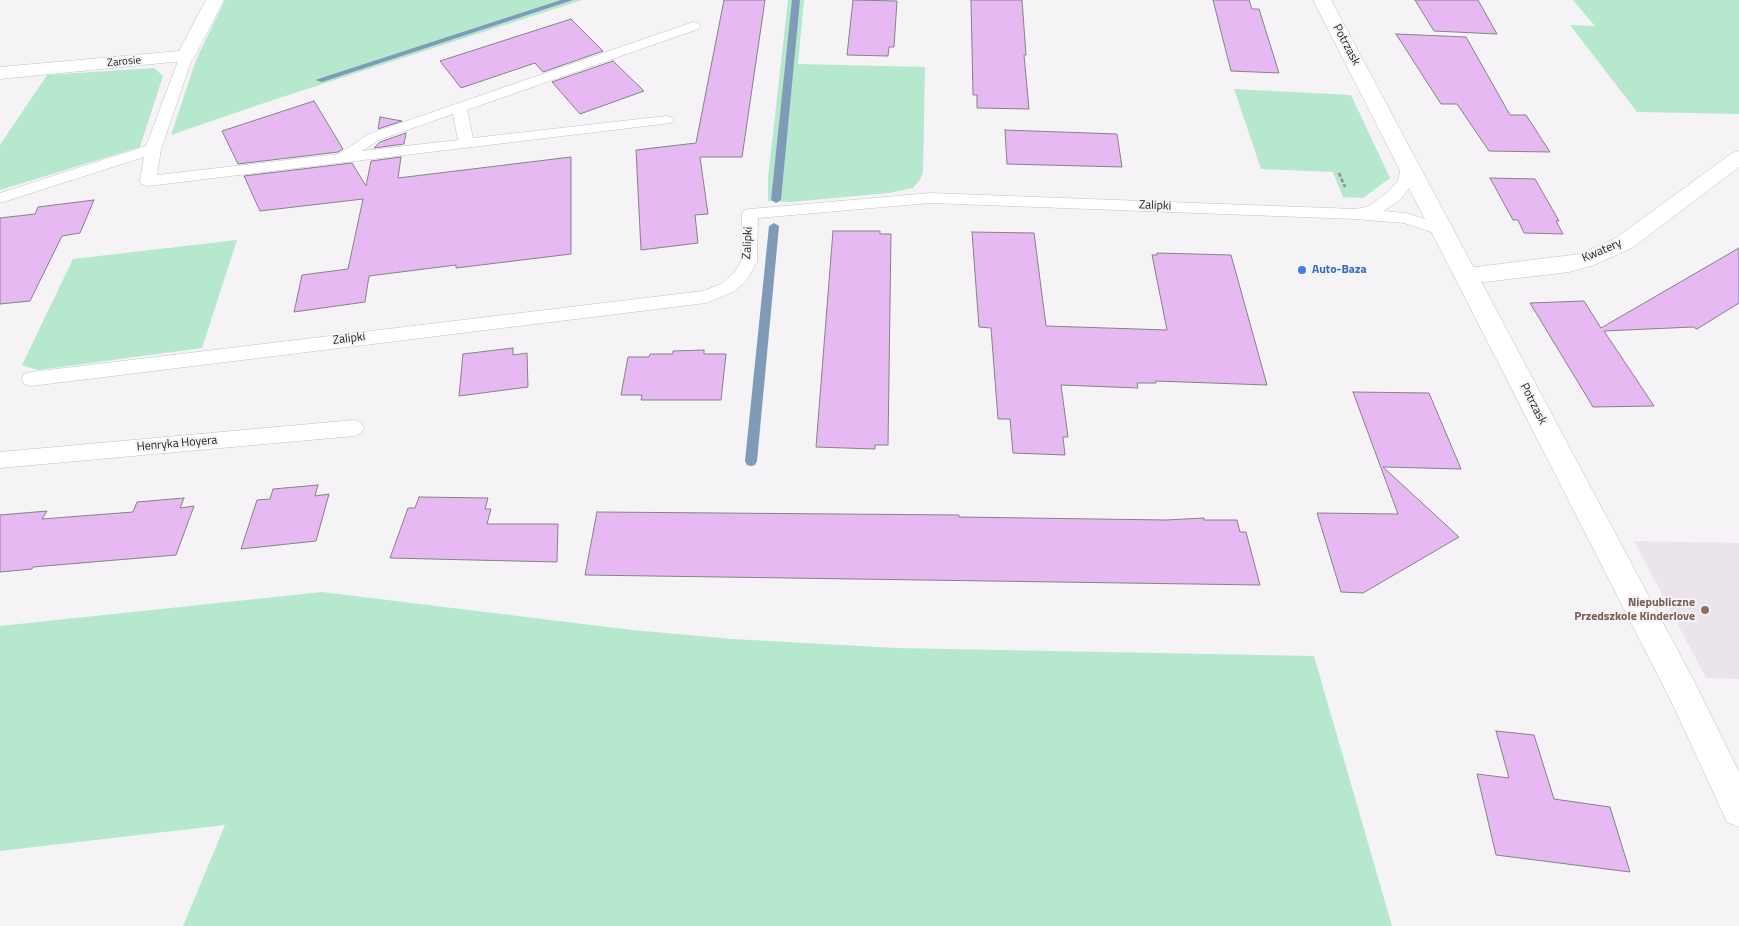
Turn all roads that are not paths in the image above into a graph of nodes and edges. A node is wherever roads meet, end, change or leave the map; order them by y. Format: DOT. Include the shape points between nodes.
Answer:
graph roads {
  1 [pos="215,0"];
  2 [pos="1322,0"];
  3 [pos="693,26"];
  4 [pos="186,56"];
  5 [pos="0,73"];
  6 [pos="459,108"];
  7 [pos="666,120"];
  8 [pos="466,143"];
  9 [pos="153,149"];
  10 [pos="1739,157"];
  11 [pos="342,158"];
  12 [pos="1409,165"];
  13 [pos="0,198"];
  14 [pos="1355,214"];
  15 [pos="1443,231"];
  16 [pos="1468,276"];
  17 [pos="31,379"];
  18 [pos="354,428"];
  19 [pos="0,460"];
  20 [pos="1739,810"];
  1 -- 4 [label="street"];
  2 -- 12 [label="street, Potrzask"];
  3 -- 6 [label="lane"];
  4 -- 5 [label="street, Zarosie"];
  4 -- 9 [label="lane"];
  6 -- 8 [label="lane"];
  6 -- 11 [label="lane" via="374,137"];
  7 -- 8 [label="lane"];
  8 -- 11 [label="lane"];
  9 -- 11 [label="lane" via="148,181"];
  9 -- 13 [label="lane"];
  10 -- 16 [label="street, Kwatery" via="1624,243 1568,264"];
  12 -- 14 [label="lane" via="1406,182 1393,197 1374,210"];
  12 -- 15 [label="street, Potrzask"];
  14 -- 15 [label="lane, Zalipki" via="1406,218"];
  14 -- 17 [label="lane, Zalipki" via="930,198 750,214 749,262 740,277 727,288 706,296"];
  15 -- 16 [label="street, Potrzask"];
  16 -- 20 [label="street, Potrzask" via="1683,692"];
  18 -- 19 [label="lane, Henryka Hoyera"];
}
